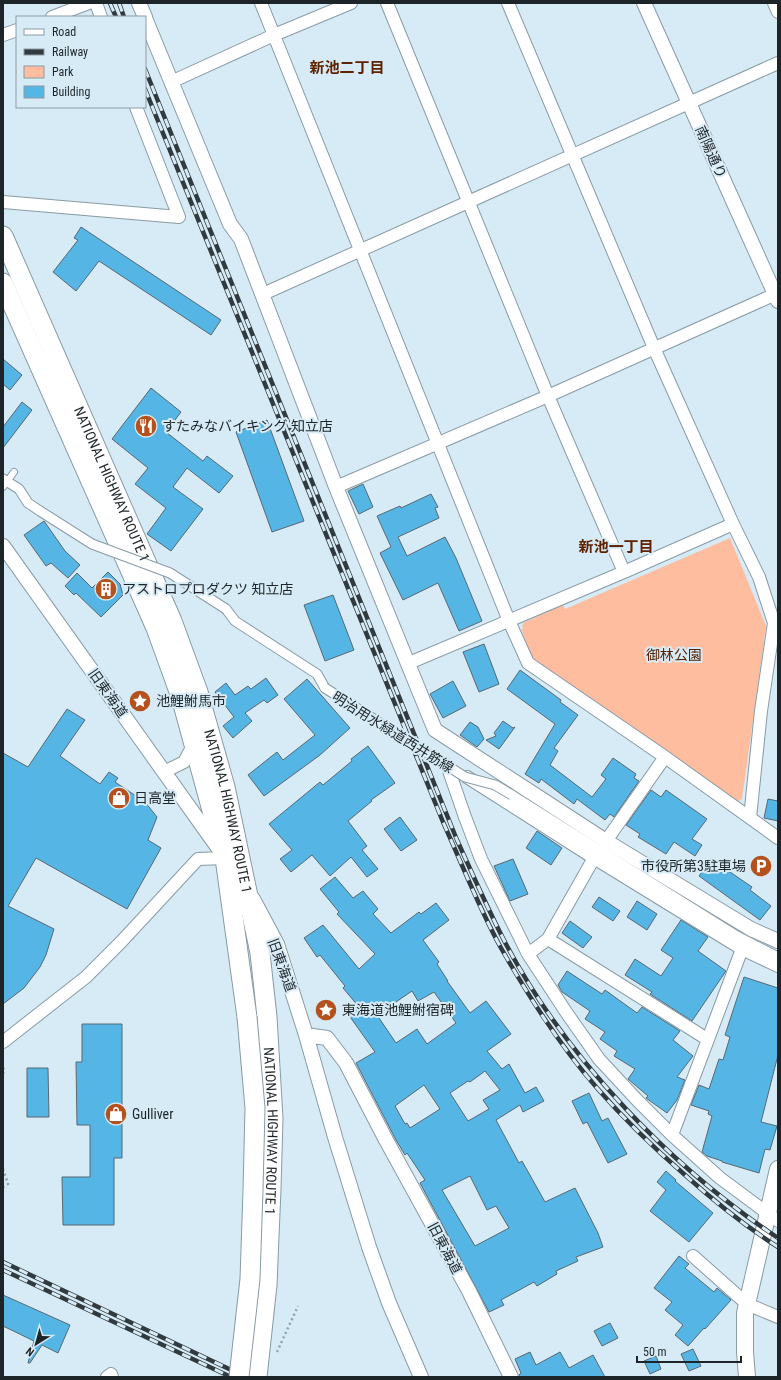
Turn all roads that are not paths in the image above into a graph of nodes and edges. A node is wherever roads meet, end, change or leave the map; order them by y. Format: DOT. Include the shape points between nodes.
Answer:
graph roads {
  1 [pos="89,3"];
  2 [pos="96,3"];
  3 [pos="139,3"];
  4 [pos="261,3"];
  5 [pos="352,3"];
  6 [pos="387,3"];
  7 [pos="508,3"];
  8 [pos="644,3"];
  9 [pos="774,3"];
  10 [pos="778,12"];
  11 [pos="55,16"];
  12 [pos="101,16"];
  13 [pos="144,16"];
  14 [pos="146,20"];
  15 [pos="16,30"];
  16 [pos="3,35"];
  17 [pos="274,35"];
  18 [pos="778,63"];
  19 [pos="171,82"];
  20 [pos="689,103"];
  21 [pos="136,108"];
  22 [pos="573,155"];
  23 [pos="468,201"];
  24 [pos="3,202"];
  25 [pos="3,236"];
  26 [pos="360,249"];
  27 [pos="3,283"];
  28 [pos="263,294"];
  29 [pos="777,296"];
  30 [pos="654,348"];
  31 [pos="548,396"];
  32 [pos="438,444"];
  33 [pos="14,472"];
  34 [pos="4,483"];
  35 [pos="336,487"];
  36 [pos="733,524"];
  37 [pos="3,546"];
  38 [pos="624,572"];
  39 [pos="510,621"];
  40 [pos="776,624"];
  41 [pos="409,663"];
  42 [pos="194,744"];
  43 [pos="665,757"];
  44 [pos="164,772"];
  45 [pos="750,818"];
  46 [pos="778,838"];
  47 [pos="606,841"];
  48 [pos="225,858"];
  49 [pos="594,858"];
  50 [pos="247,890"];
  51 [pos="548,939"];
  52 [pos="778,941"];
  53 [pos="742,949"];
  54 [pos="528,954"];
  55 [pos="778,957"];
  56 [pos="778,966"];
  57 [pos="306,1034"];
  58 [pos="707,1039"];
  59 [pos="3,1042"];
  60 [pos="672,1135"];
  61 [pos="778,1169"];
  62 [pos="773,1218"];
  63 [pos="693,1256"];
  64 [pos="747,1304"];
  65 [pos="778,1318"];
  66 [pos="418,1372"];
  67 [pos="107,1377"];
  68 [pos="112,1377"];
  69 [pos="238,1377"];
  70 [pos="257,1377"];
  71 [pos="511,1377"];
  72 [pos="747,1377"];
  1 -- 11 [label="street"];
  2 -- 12 [label="street"];
  3 -- 13 [label="street"];
  4 -- 17 [label="street"];
  5 -- 17 [label="street"];
  6 -- 23 [label="street"];
  7 -- 22 [label="street"];
  8 -- 20 [label="street, 南陽通り"];
  9 -- 10 [label="street"];
  14 -- 19 [label="street"];
  15 -- 16 [label="street"];
  17 -- 19 [label="street"];
  17 -- 26 [label="street"];
  18 -- 20 [label="street"];
  19 -- 28 [label="street" via="230,224 241,239"];
  20 -- 22 [label="street"];
  20 -- 29 [label="street, 南陽通り"];
  21 -- 24 [label="street" via="179,217"];
  22 -- 23 [label="street"];
  22 -- 30 [label="street"];
  23 -- 26 [label="street"];
  23 -- 31 [label="street"];
  25 -- 50 [label="highway, NATIONAL HIGHWAY ROUTE 1" via="172,621 198,692 225,787"];
  26 -- 28 [label="street"];
  26 -- 32 [label="street"];
  27 -- 42 [label="highway, NATIONAL HIGHWAY ROUTE 1" via="156,628 181,697"];
  28 -- 35 [label="street"];
  29 -- 30 [label="street"];
  30 -- 31 [label="street"];
  30 -- 36 [label="street"];
  31 -- 32 [label="street"];
  31 -- 38 [label="street"];
  32 -- 35 [label="street"];
  32 -- 39 [label="street"];
  33 -- 34 [label="lane"];
  34 -- 55 [label="street, 明治用水緑道西井筋線, bridge" via="19,489 28,503 92,544 170,573 226,609 235,621 317,674 325,688 465,777 495,785 737,936"];
  35 -- 41 [label="street"];
  36 -- 38 [label="street"];
  36 -- 40 [label="street" via="759,577"];
  37 -- 44 [label="street, 旧東海道"];
  38 -- 39 [label="street"];
  39 -- 41 [label="street"];
  39 -- 43 [label="street" via="528,663"];
  40 -- 45 [label="street" via="761,711"];
  41 -- 47 [label="street" via="435,730"];
  42 -- 44 [label="street" via="184,762"];
  42 -- 48 [label="highway, NATIONAL HIGHWAY ROUTE 1"];
  43 -- 45 [label="street"];
  43 -- 47 [label="street"];
  44 -- 48 [label="street, 旧東海道"];
  45 -- 46 [label="street"];
  47 -- 52 [label="street" via="751,929"];
  48 -- 50 [label="street, 旧東海道"];
  48 -- 59 [label="street" via="198,859 122,942 86,977"];
  48 -- 69 [label="highway, NATIONAL HIGHWAY ROUTE 1, bridge" via="247,1017 255,1108 250,1279"];
  49 -- 51 [label="street"];
  49 -- 53 [label="street"];
  49 -- 54 [label="street" via="447,765 481,859"];
  50 -- 57 [label="street, 旧東海道" via="277,944"];
  50 -- 70 [label="highway, NATIONAL HIGHWAY ROUTE 1" via="260,953 273,1118 267,1285"];
  51 -- 54 [label="street"];
  51 -- 58 [label="street"];
  53 -- 56 [label="street"];
  53 -- 58 [label="street"];
  54 -- 60 [label="street" via="599,1059"];
  57 -- 66 [label="street" via="369,1246 389,1303"];
  57 -- 71 [label="street, 旧東海道" via="327,1038 346,1062 469,1291"];
  58 -- 60 [label="street"];
  60 -- 62 [label="street" via="720,1178"];
  61 -- 62 [label="main road"];
  62 -- 64 [label="main road"];
  63 -- 64 [label="street"];
  64 -- 65 [label="street"];
  64 -- 72 [label="main road"];
  67 -- 68 [label="street" via="111,1374"];
}
